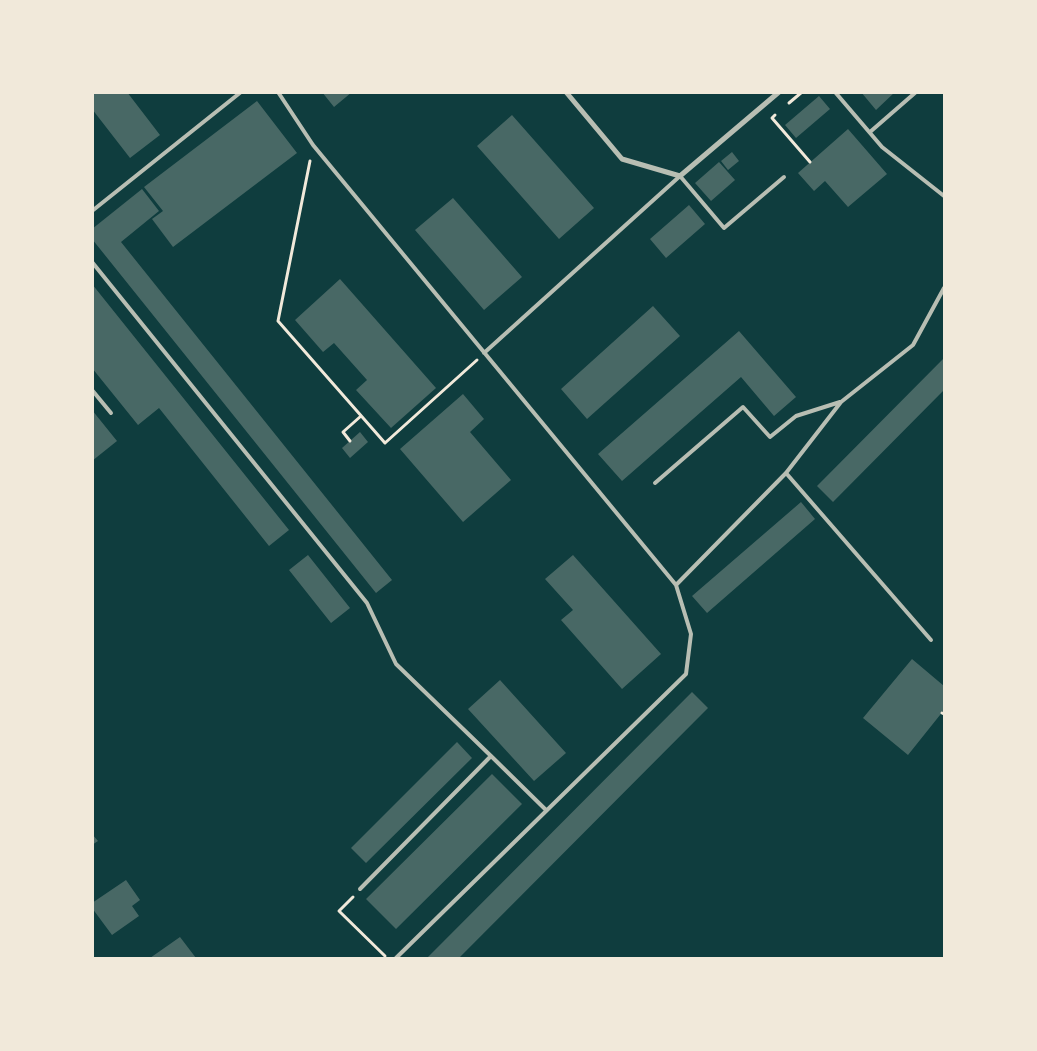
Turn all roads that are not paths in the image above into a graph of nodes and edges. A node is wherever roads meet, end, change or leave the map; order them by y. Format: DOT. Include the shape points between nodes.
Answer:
graph roads {
  1 [pos="241,92"];
  2 [pos="278,92"];
  3 [pos="566,92"];
  4 [pos="779,92"];
  5 [pos="835,92"];
  6 [pos="916,92"];
  7 [pos="870,132"];
  8 [pos="680,176"];
  9 [pos="784,177"];
  10 [pos="944,196"];
  11 [pos="92,211"];
  12 [pos="92,262"];
  13 [pos="944,288"];
  14 [pos="484,353"];
  15 [pos="92,390"];
  16 [pos="841,402"];
  17 [pos="111,413"];
  18 [pos="786,473"];
  19 [pos="656,483"];
  20 [pos="676,585"];
  21 [pos="931,640"];
  22 [pos="491,756"];
  23 [pos="546,810"];
  24 [pos="360,889"];
  25 [pos="396,958"];
  1 -- 11 [label="lane"];
  2 -- 14 [label="lane" via="313,145"];
  3 -- 8 [label="street" via="622,159"];
  4 -- 8 [label="street"];
  5 -- 7 [label="lane"];
  6 -- 7 [label="lane"];
  7 -- 10 [label="lane" via="882,147"];
  8 -- 9 [label="lane" via="724,228"];
  8 -- 14 [label="lane"];
  12 -- 22 [label="lane" via="367,603 396,664"];
  13 -- 16 [label="lane" via="913,345"];
  14 -- 20 [label="lane"];
  15 -- 17 [label="lane"];
  16 -- 18 [label="lane"];
  16 -- 19 [label="lane" via="796,416 770,437 743,407"];
  18 -- 20 [label="lane"];
  18 -- 21 [label="lane"];
  20 -- 23 [label="lane" via="692,634 686,674"];
  22 -- 23 [label="lane"];
  22 -- 24 [label="lane"];
  23 -- 25 [label="lane"];
}
